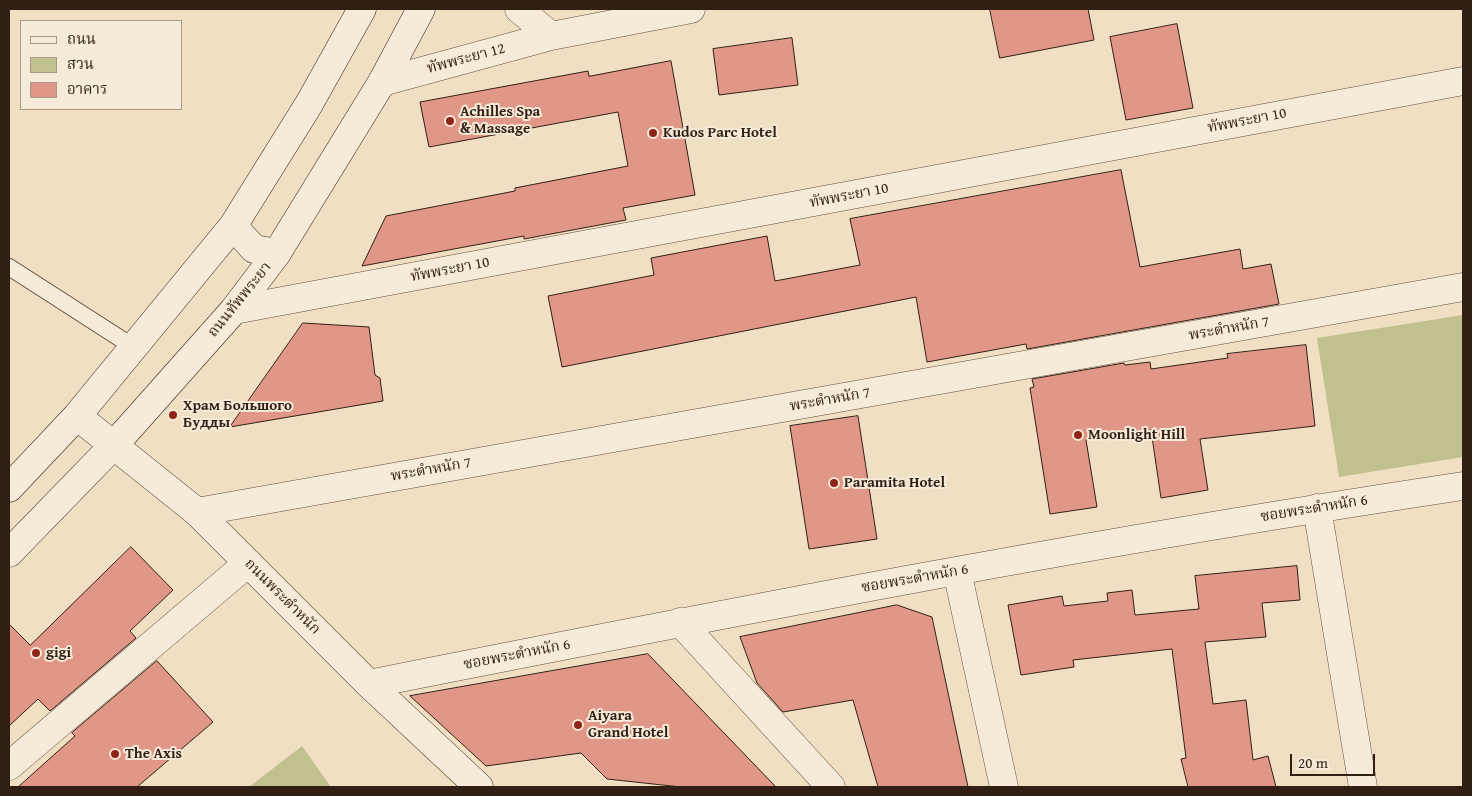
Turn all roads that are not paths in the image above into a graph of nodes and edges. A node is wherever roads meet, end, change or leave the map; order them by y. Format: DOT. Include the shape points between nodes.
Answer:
graph roads {
  1 [pos="362,9"];
  2 [pos="420,9"];
  3 [pos="519,9"];
  4 [pos="691,9"];
  5 [pos="551,36"];
  6 [pos="1463,81"];
  7 [pos="382,82"];
  8 [pos="233,226"];
  9 [pos="277,253"];
  10 [pos="9,268"];
  11 [pos="1463,288"];
  12 [pos="234,310"];
  13 [pos="135,348"];
  14 [pos="77,416"];
  15 [pos="114,445"];
  16 [pos="1463,486"];
  17 [pos="9,488"];
  18 [pos="1317,508"];
  19 [pos="197,512"];
  20 [pos="9,553"];
  21 [pos="248,563"];
  22 [pos="958,570"];
  23 [pos="680,622"];
  24 [pos="369,684"];
  25 [pos="9,766"];
  26 [pos="479,787"];
  27 [pos="831,787"];
  28 [pos="1004,787"];
  29 [pos="1363,787"];
  1 -- 8 [label="street" via="309,104"];
  2 -- 7 [label="street, ถนนทัพพระยา"];
  3 -- 5 [label="street"];
  4 -- 5 [label="street, ทัพพระยา 12"];
  5 -- 7 [label="street, ทัพพระยา 12"];
  6 -- 12 [label="street, ทัพพระยา 10"];
  7 -- 9 [label="street, ถนนทัพพระยา"];
  8 -- 9 [label="street" via="254,249"];
  8 -- 13 [label="street"];
  9 -- 12 [label="street, ถนนทัพพระยา"];
  10 -- 13 [label="lane"];
  11 -- 19 [label="street, พระตำหนัก 7"];
  12 -- 15 [label="street, ถนนทัพพระยา"];
  13 -- 14 [label="street"];
  14 -- 15 [label="street, ถนนพระตำหนัก"];
  14 -- 17 [label="street"];
  15 -- 19 [label="street, ถนนพระตำหนัก"];
  15 -- 20 [label="street, ถนนทัพพระยา"];
  16 -- 18 [label="street, ซอยพระตำหนัก 6"];
  18 -- 22 [label="street, ซอยพระตำหนัก 6"];
  18 -- 29 [label="street"];
  19 -- 21 [label="street, ถนนพระตำหนัก"];
  21 -- 24 [label="street, ถนนพระตำหนัก"];
  21 -- 25 [label="street"];
  22 -- 23 [label="street, ซอยพระตำหนัก 6"];
  22 -- 28 [label="street"];
  23 -- 24 [label="street, ซอยพระตำหนัก 6"];
  23 -- 27 [label="street"];
  24 -- 26 [label="street, ถนนพระตำหนัก"];
}
